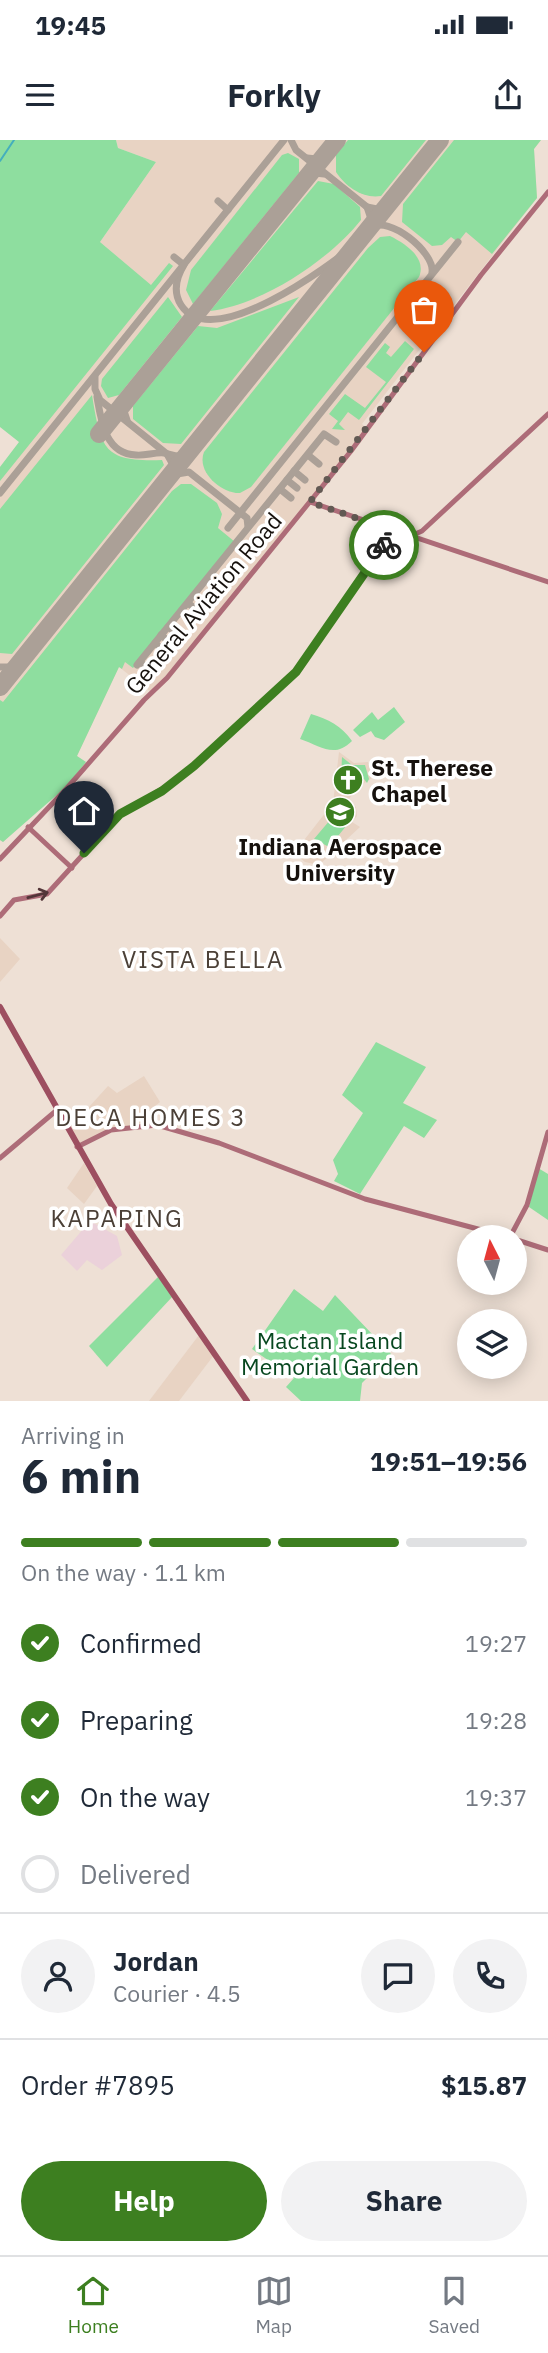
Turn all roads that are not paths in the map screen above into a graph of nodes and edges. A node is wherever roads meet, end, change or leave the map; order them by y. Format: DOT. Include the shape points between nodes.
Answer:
graph roads {
  1 [pos="548,192"];
  2 [pos="548,414"];
  3 [pos="310,502"];
  4 [pos="397,532"];
  5 [pos="421,535"];
  6 [pos="548,582"];
  7 [pos="28,827"];
  8 [pos="0,859"];
  9 [pos="72,868"];
  10 [pos="0,916"];
  11 [pos="0,1007"];
  12 [pos="59,1112"];
  13 [pos="548,1132"];
  14 [pos="0,1147"];
  15 [pos="78,1147"];
  16 [pos="3,1156"];
  17 [pos="462,1225"];
  18 [pos="517,1225"];
  19 [pos="527,1243"];
  20 [pos="548,1250"];
  21 [pos="247,1401"];
  1 -- 3 [label="street, General Aviation Road"];
  2 -- 5 [label="street"];
  3 -- 4 [label="street"];
  3 -- 7 [label="street, General Aviation Road" via="159,689"];
  4 -- 5 [label="street"];
  4 -- 9 [label="street" via="363,573 296,672 188,772 120,814"];
  5 -- 6 [label="street"];
  7 -- 8 [label="street, General Aviation Road"];
  7 -- 9 [label="street"];
  10 -- 9 [label="street, one-way" via="14,900 47,894"];
  11 -- 12 [label="main road"];
  12 -- 15 [label="main road"];
  12 -- 16 [label="street"];
  13 -- 18 [label="street"];
  14 -- 16 [label="street"];
  15 -- 17 [label="street" via="111,1129 156,1125 219,1143 365,1199"];
  15 -- 21 [label="main road" via="111,1204"];
  19 -- 20 [label="street"];
}
